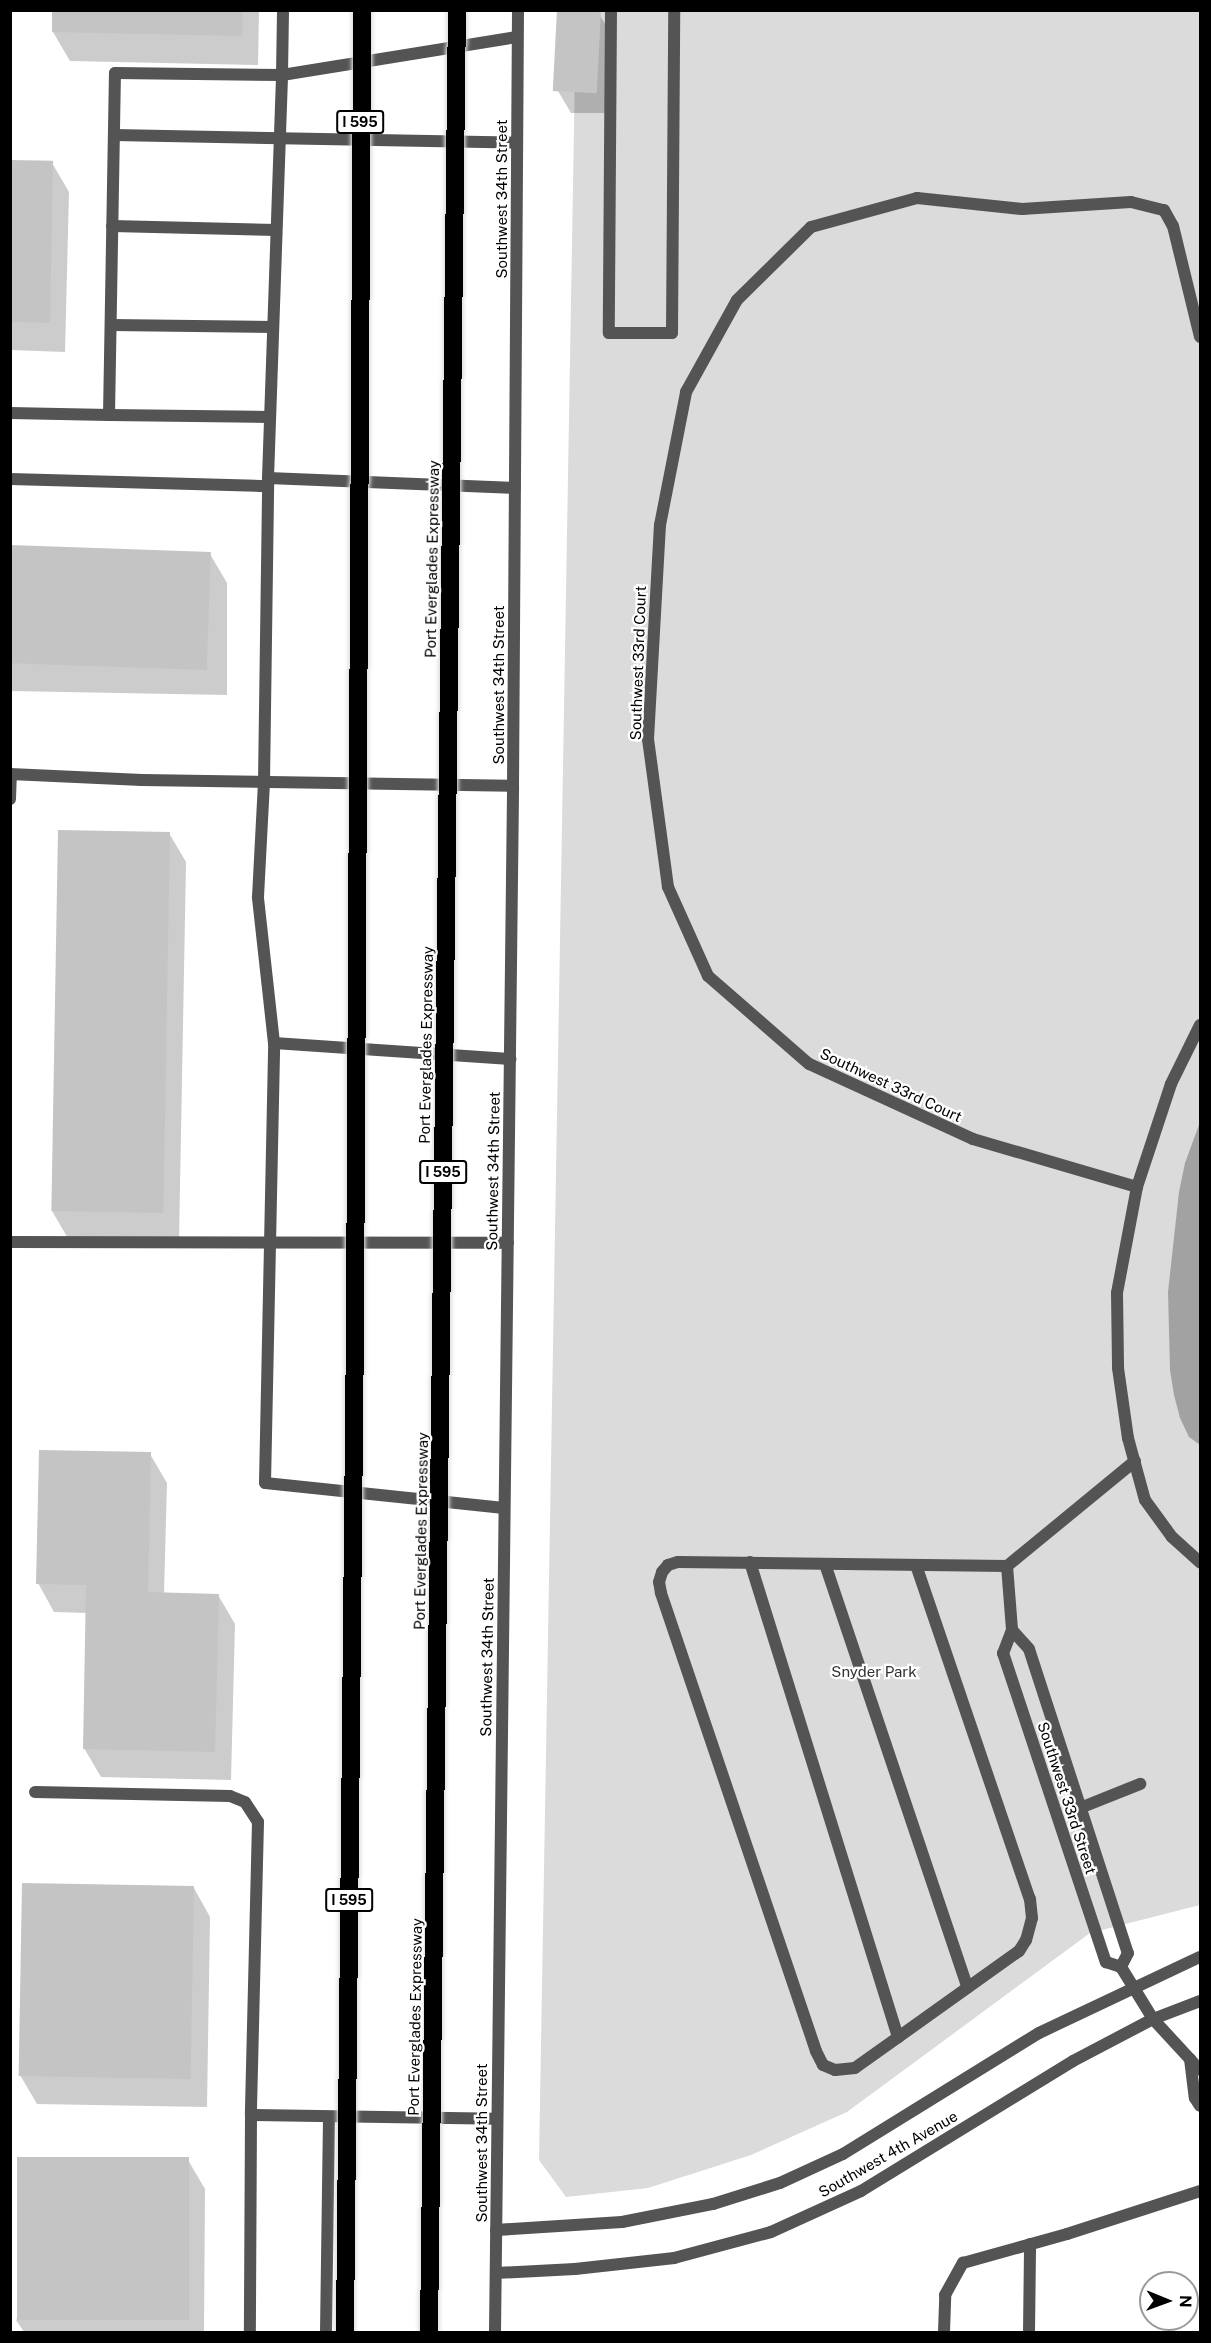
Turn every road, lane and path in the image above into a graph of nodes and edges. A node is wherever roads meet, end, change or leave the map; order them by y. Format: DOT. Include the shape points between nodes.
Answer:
graph roads {
  1 [pos="283,10"];
  2 [pos="362,10"];
  3 [pos="457,10"];
  4 [pos="518,10"];
  5 [pos="611,10"];
  6 [pos="674,10"];
  7 [pos="517,37"];
  8 [pos="282,75"];
  9 [pos="114,135"];
  10 [pos="280,138"];
  11 [pos="517,143"];
  12 [pos="112,226"];
  13 [pos="276,230"];
  14 [pos="1198,316"];
  15 [pos="111,325"];
  16 [pos="273,327"];
  17 [pos="1200,337"];
  18 [pos="10,413"];
  19 [pos="109,415"];
  20 [pos="270,417"];
  21 [pos="10,480"];
  22 [pos="267,482"];
  23 [pos="515,488"];
  24 [pos="11,774"];
  25 [pos="264,782"];
  26 [pos="513,786"];
  27 [pos="10,799"];
  28 [pos="1200,1025"];
  29 [pos="274,1043"];
  30 [pos="510,1059"];
  31 [pos="1137,1187"];
  32 [pos="10,1242"];
  33 [pos="268,1243"];
  34 [pos="508,1243"];
  35 [pos="1135,1461"];
  36 [pos="504,1508"];
  37 [pos="750,1562"];
  38 [pos="1200,1562"];
  39 [pos="825,1564"];
  40 [pos="916,1565"];
  41 [pos="1006,1566"];
  42 [pos="1012,1630"];
  43 [pos="1140,1784"];
  44 [pos="35,1792"];
  45 [pos="1080,1808"];
  46 [pos="1200,1956"];
  47 [pos="1122,1967"];
  48 [pos="1133,1987"];
  49 [pos="968,1988"];
  50 [pos="1200,2001"];
  51 [pos="1153,2019"];
  52 [pos="898,2038"];
  53 [pos="1190,2058"];
  54 [pos="1200,2070"];
  55 [pos="1200,2106"];
  56 [pos="251,2115"];
  57 [pos="329,2117"];
  58 [pos="497,2119"];
  59 [pos="1200,2191"];
  60 [pos="496,2230"];
  61 [pos="1030,2244"];
  62 [pos="496,2273"];
  63 [pos="250,2332"];
  64 [pos="326,2332"];
  65 [pos="345,2332"];
  66 [pos="429,2332"];
  67 [pos="495,2332"];
  68 [pos="944,2332"];
  69 [pos="1029,2332"];
  1 -- 8 [label="street"];
  2 -- 65 [label="highway, I 595, bridge"];
  3 -- 66 [label="highway, Port Everglades Expressway / I 595, bridge"];
  4 -- 7 [label="street, Southwest 34th Street"];
  5 -- 6 [label="street" via="609,333 672,333"];
  7 -- 8 [label="street"];
  7 -- 11 [label="street, Southwest 34th Street"];
  8 -- 9 [label="street" via="116,73"];
  8 -- 10 [label="street"];
  9 -- 10 [label="street"];
  9 -- 12 [label="street"];
  10 -- 11 [label="street"];
  10 -- 13 [label="street"];
  11 -- 23 [label="street, Southwest 34th Street"];
  12 -- 13 [label="street"];
  12 -- 15 [label="street"];
  13 -- 16 [label="street"];
  14 -- 17 [label="street"];
  14 -- 31 [label="street, Southwest 33rd Court" via="1173,226 1164,210 1131,202 1022,209 917,198 811,227 737,300 686,392 660,525 648,739 668,886 708,976 809,1064 973,1139"];
  15 -- 16 [label="street"];
  15 -- 19 [label="street"];
  16 -- 20 [label="street"];
  18 -- 19 [label="street"];
  19 -- 20 [label="street"];
  20 -- 22 [label="street"];
  21 -- 22 [label="street"];
  22 -- 23 [label="street"];
  22 -- 25 [label="street"];
  23 -- 26 [label="street, Southwest 34th Street"];
  24 -- 25 [label="street"];
  24 -- 27 [label="street"];
  25 -- 26 [label="street"];
  25 -- 29 [label="street" via="258,897"];
  26 -- 30 [label="street, Southwest 34th Street"];
  28 -- 31 [label="street" via="1171,1084"];
  29 -- 30 [label="street"];
  29 -- 33 [label="street"];
  30 -- 34 [label="street, Southwest 34th Street"];
  31 -- 35 [label="street" via="1117,1293 1118,1368"];
  32 -- 33 [label="street"];
  33 -- 34 [label="street"];
  33 -- 36 [label="street" via="265,1483"];
  34 -- 36 [label="street, Southwest 34th Street"];
  35 -- 38 [label="street" via="1145,1500 1172,1537"];
  35 -- 41 [label="street"];
  36 -- 58 [label="street, Southwest 34th Street"];
  37 -- 39 [label="street"];
  37 -- 52 [label="street"];
  37 -- 52 [label="street" via="668,1564 659,1582 661,1593 823,2066 835,2070 855,2068"];
  39 -- 40 [label="street"];
  39 -- 49 [label="street"];
  40 -- 41 [label="street"];
  40 -- 49 [label="street" via="1030,1899 1032,1918 1019,1951"];
  41 -- 42 [label="street, Southwest 33rd Street"];
  42 -- 45 [label="street, Southwest 33rd Street" via="1029,1649"];
  42 -- 47 [label="street, Southwest 33rd Street" via="1003,1653 1106,1962"];
  43 -- 45 [label="street"];
  44 -- 56 [label="street" via="230,1796 245,1802 258,1822"];
  45 -- 47 [label="street, Southwest 33rd Street" via="1128,1953"];
  46 -- 48 [label="street, Southwest 4th Avenue"];
  47 -- 48 [label="street, Southwest 33rd Street"];
  48 -- 51 [label="street, Southwest 33rd Street"];
  48 -- 60 [label="street, Southwest 4th Avenue" via="1039,2033 843,2154 780,2183 712,2204 621,2222"];
  49 -- 52 [label="street"];
  50 -- 51 [label="street, Southwest 4th Avenue"];
  51 -- 53 [label="street, Southwest 33rd Street"];
  51 -- 62 [label="street, Southwest 4th Avenue" via="1073,2061 861,2191 771,2232 674,2258"];
  53 -- 54 [label="street, Southwest 33rd Street"];
  53 -- 55 [label="street" via="1195,2098"];
  56 -- 57 [label="street"];
  56 -- 63 [label="street"];
  57 -- 58 [label="street"];
  57 -- 64 [label="street"];
  58 -- 60 [label="street, Southwest 34th Street"];
  59 -- 61 [label="street"];
  60 -- 62 [label="street, Southwest 34th Street"];
  61 -- 68 [label="street" via="963,2263 945,2295"];
  61 -- 69 [label="street"];
  62 -- 67 [label="street, Southwest 34th Street"];
}
